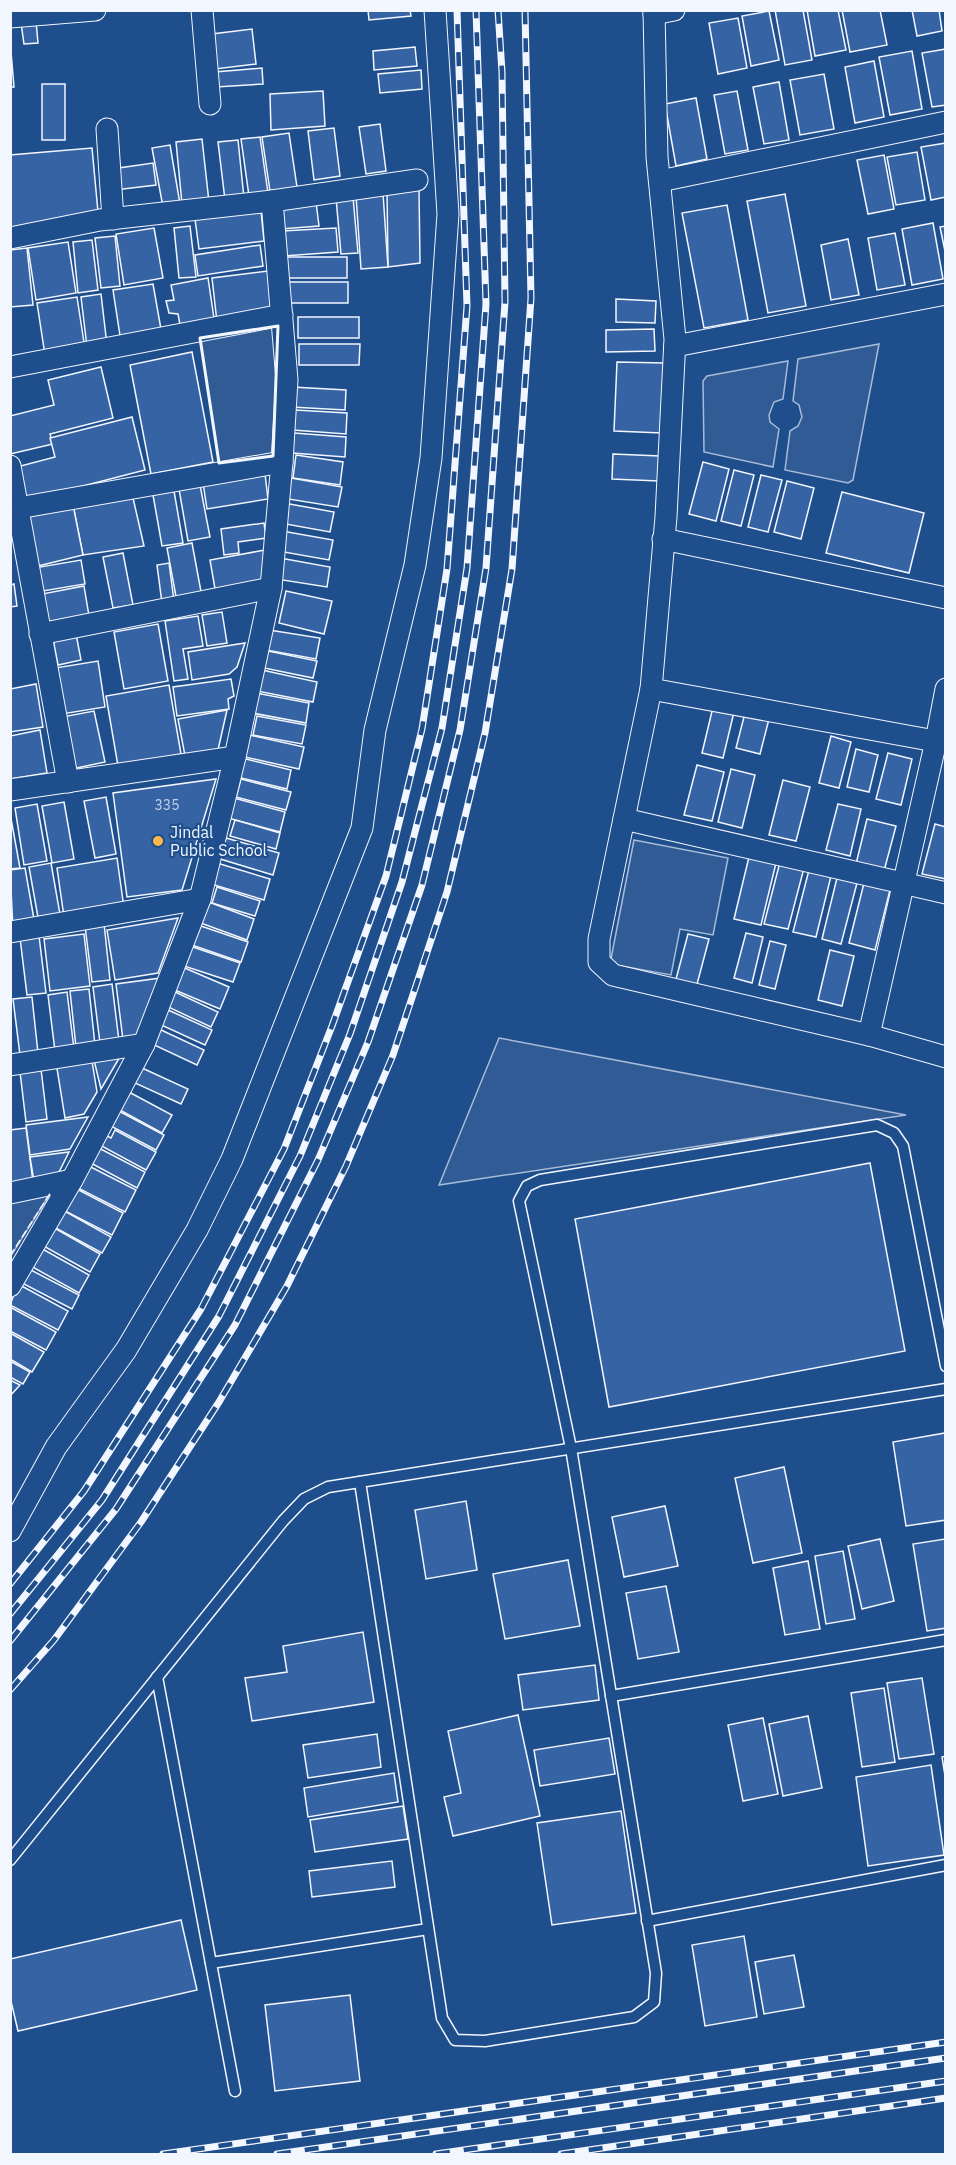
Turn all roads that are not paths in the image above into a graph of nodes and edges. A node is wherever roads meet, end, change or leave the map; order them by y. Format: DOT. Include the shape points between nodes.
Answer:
graph roads {
  1 [pos="95,10"];
  2 [pos="202,10"];
  3 [pos="435,10"];
  4 [pos="660,12"];
  5 [pos="10,17"];
  6 [pos="210,104"];
  7 [pos="945,122"];
  8 [pos="107,129"];
  9 [pos="417,180"];
  10 [pos="660,181"];
  11 [pos="272,201"];
  12 [pos="113,219"];
  13 [pos="10,238"];
  14 [pos="945,294"];
  15 [pos="282,315"];
  16 [pos="675,346"];
  17 [pos="10,367"];
  18 [pos="282,462"];
  19 [pos="10,466"];
  20 [pos="18,507"];
  21 [pos="663,539"];
  22 [pos="271,588"];
  23 [pos="945,598"];
  24 [pos="40,634"];
  25 [pos="651,689"];
  26 [pos="945,689"];
  27 [pos="941,742"];
  28 [pos="235,757"];
  29 [pos="68,782"];
  30 [pos="10,790"];
  31 [pos="624,819"];
  32 [pos="904,883"];
  33 [pos="945,893"];
  34 [pos="200,899"];
  35 [pos="10,932"];
  36 [pos="868,1035"];
  37 [pos="144,1044"];
  38 [pos="945,1057"];
  39 [pos="10,1065"];
  40 [pos="72,1180"];
  41 [pos="10,1193"];
  42 [pos="10,1286"];
  43 [pos="945,1366"];
  44 [pos="945,1389"];
  45 [pos="572,1448"];
  46 [pos="360,1482"];
  47 [pos="10,1531"];
  48 [pos="945,1640"];
  49 [pos="157,1677"];
  50 [pos="611,1696"];
  51 [pos="10,1860"];
  52 [pos="945,1865"];
  53 [pos="647,1921"];
  54 [pos="428,1929"];
  55 [pos="211,1963"];
  56 [pos="235,2091"];
  1 -- 5 [label="street"];
  2 -- 6 [label="street"];
  3 -- 47 [label="street" via="448,214 431,458 415,565 375,730 362,828 232,1159 126,1350 56,1447"];
  4 -- 10 [label="street"];
  7 -- 10 [label="street"];
  8 -- 12 [label="street"];
  9 -- 11 [label="street"];
  10 -- 16 [label="street"];
  11 -- 12 [label="street"];
  11 -- 15 [label="street"];
  12 -- 13 [label="street"];
  14 -- 16 [label="street"];
  15 -- 17 [label="street"];
  15 -- 18 [label="street" via="287,380"];
  16 -- 21 [label="street"];
  18 -- 20 [label="street"];
  18 -- 22 [label="street"];
  19 -- 20 [label="street"];
  20 -- 24 [label="street"];
  21 -- 23 [label="street"];
  21 -- 25 [label="street"];
  22 -- 24 [label="street"];
  22 -- 28 [label="street"];
  24 -- 29 [label="street"];
  25 -- 27 [label="street"];
  25 -- 31 [label="street"];
  26 -- 27 [label="street"];
  27 -- 32 [label="street"];
  28 -- 29 [label="street"];
  28 -- 34 [label="street"];
  29 -- 30 [label="street"];
  31 -- 32 [label="street"];
  31 -- 36 [label="street" via="599,939 599,962 613,975"];
  32 -- 33 [label="street"];
  32 -- 36 [label="street"];
  34 -- 35 [label="street"];
  34 -- 37 [label="street"];
  36 -- 38 [label="street"];
  37 -- 39 [label="street"];
  37 -- 40 [label="street"];
  40 -- 41 [label="street"];
  40 -- 42 [label="street"];
  43 -- 45 [label="lane" via="903,1146 894,1133 877,1125 540,1180 527,1186 519,1201"];
  44 -- 45 [label="lane"];
  45 -- 46 [label="lane"];
  45 -- 50 [label="lane"];
  46 -- 49 [label="lane" via="328,1487 304,1499"];
  46 -- 54 [label="lane"];
  48 -- 50 [label="lane"];
  49 -- 51 [label="lane"];
  49 -- 55 [label="lane"];
  50 -- 53 [label="lane"];
  52 -- 53 [label="lane"];
  53 -- 54 [label="lane" via="656,1973 654,2002 634,2017 485,2041 455,2040 442,2018"];
  54 -- 55 [label="lane"];
  55 -- 56 [label="lane"];
}
